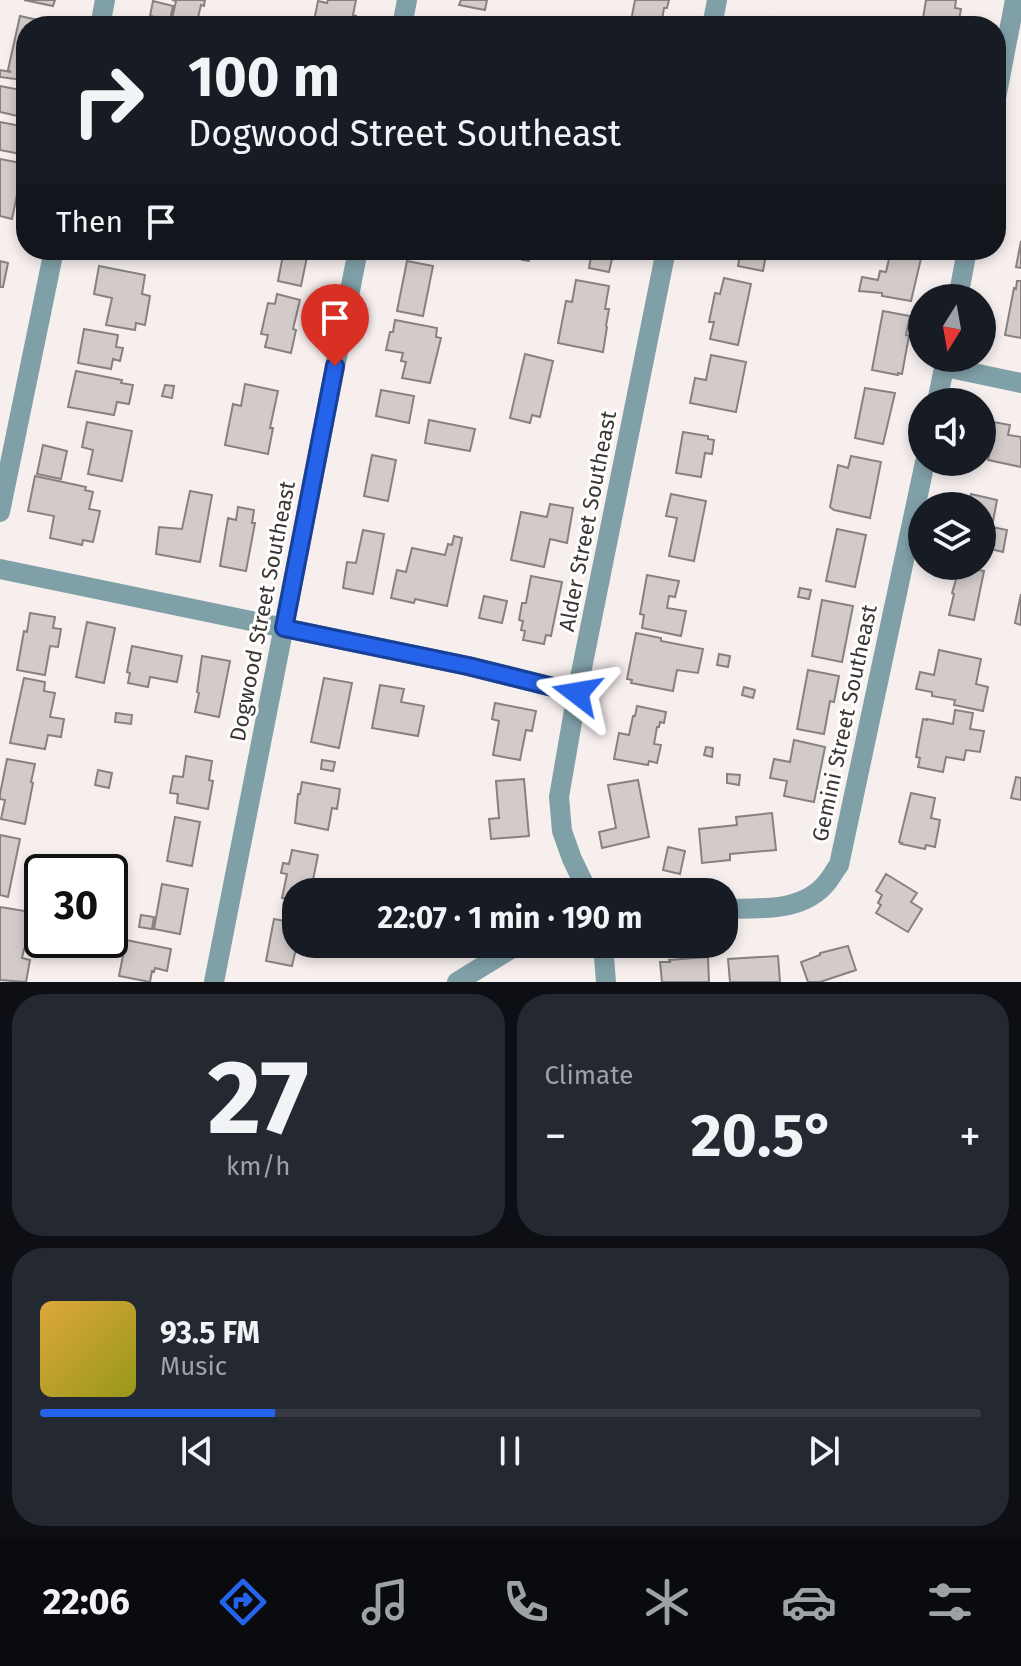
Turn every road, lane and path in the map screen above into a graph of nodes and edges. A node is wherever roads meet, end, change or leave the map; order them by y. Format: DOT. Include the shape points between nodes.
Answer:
graph roads {
  1 [pos="1015,0"];
  2 [pos="1006,46"];
  3 [pos="52,260"];
  4 [pos="356,260"];
  5 [pos="664,260"];
  6 [pos="965,260"];
  7 [pos="961,284"];
  8 [pos="982,372"];
  9 [pos="1021,383"];
  10 [pos="922,476"];
  11 [pos="0,512"];
  12 [pos="0,569"];
  13 [pos="284,628"];
  14 [pos="577,693"];
  15 [pos="581,878"];
  16 [pos="738,909"];
  17 [pos="496,958"];
  18 [pos="604,958"];
  19 [pos="214,982"];
  20 [pos="457,982"];
  21 [pos="606,982"];
  1 -- 2 [label="street"];
  3 -- 11 [label="street"];
  4 -- 13 [label="street, Dogwood Street Southeast"];
  5 -- 14 [label="street, Alder Street Southeast"];
  6 -- 7 [label="street"];
  8 -- 9 [label="street"];
  10 -- 16 [label="street, Gemini Street Southeast" via="839,865 805,900 776,908"];
  12 -- 13 [label="street"];
  13 -- 14 [label="street"];
  13 -- 19 [label="street, Dogwood Street Southeast"];
  14 -- 15 [label="street, Alder Street Southeast" via="559,797 562,831"];
  17 -- 20 [label="street"];
  18 -- 21 [label="street"];
}
